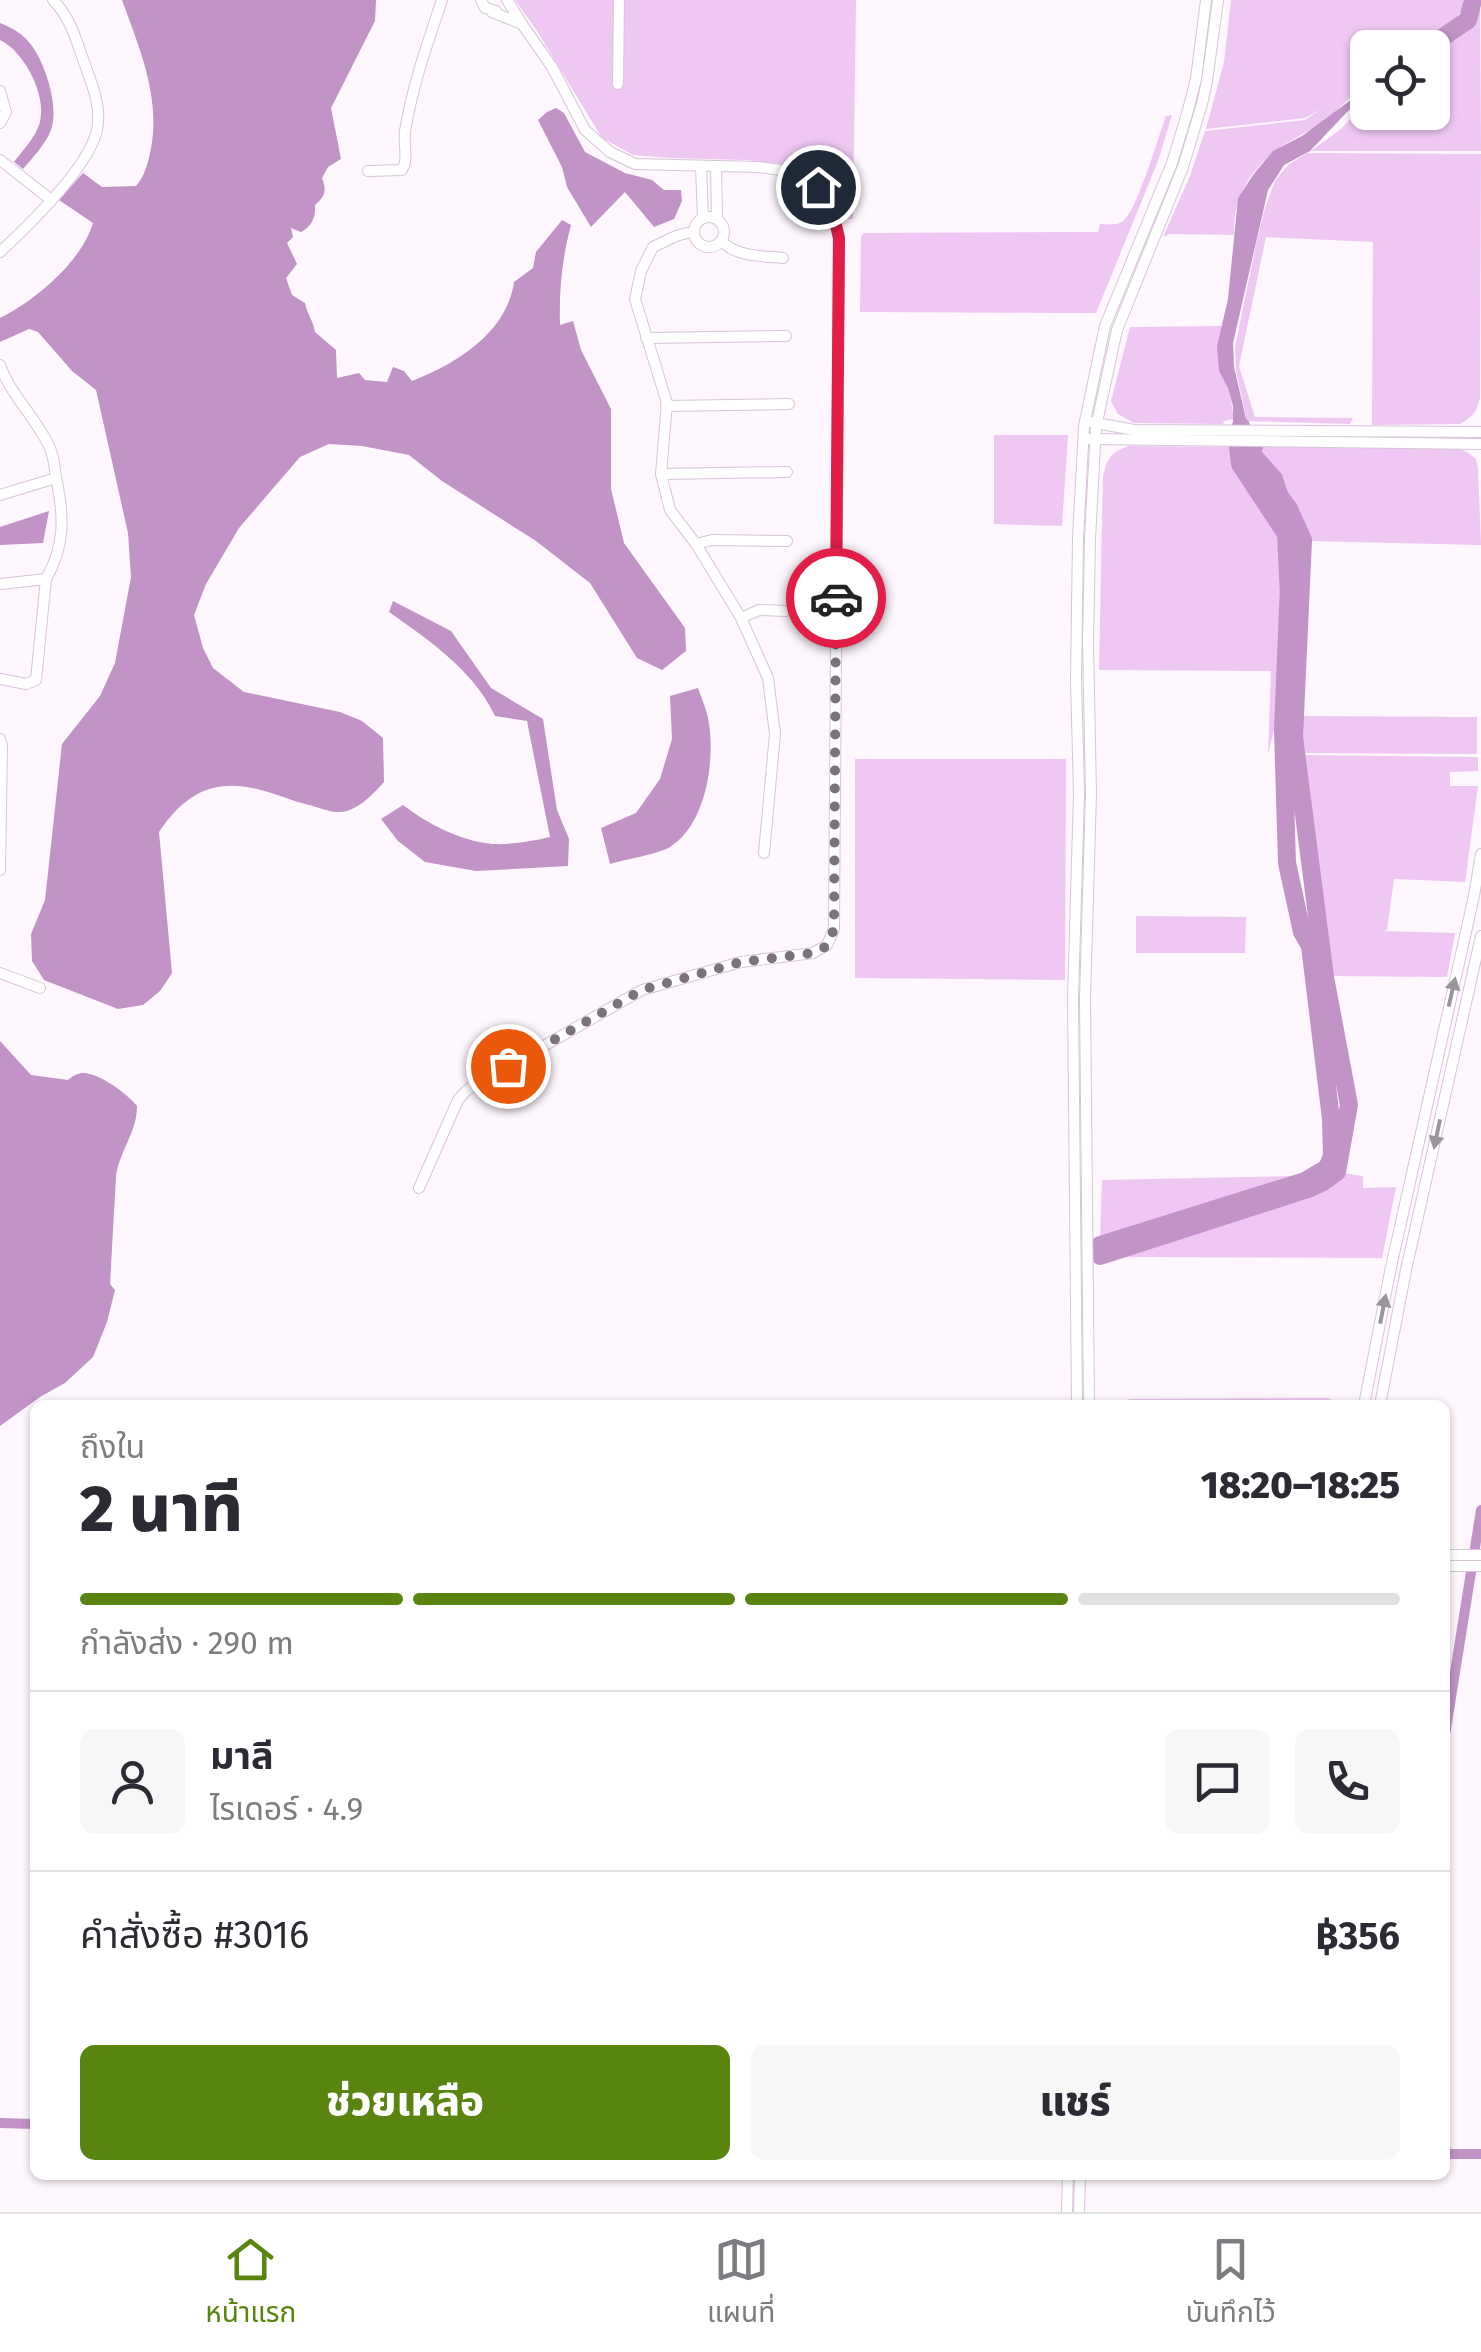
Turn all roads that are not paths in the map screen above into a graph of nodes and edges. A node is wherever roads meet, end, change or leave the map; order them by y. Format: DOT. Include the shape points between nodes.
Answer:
graph roads {
  1 [pos="52,0"];
  2 [pos="442,0"];
  3 [pos="481,0"];
  4 [pos="507,0"];
  5 [pos="619,0"];
  6 [pos="1206,0"];
  7 [pos="1218,0"];
  8 [pos="492,12"];
  9 [pos="522,24"];
  10 [pos="618,84"];
  11 [pos="0,92"];
  12 [pos="0,124"];
  13 [pos="0,160"];
  14 [pos="701,166"];
  15 [pos="716,166"];
  16 [pos="368,171"];
  17 [pos="50,200"];
  18 [pos="717,220"];
  19 [pos="695,229"];
  20 [pos="721,241"];
  21 [pos="0,252"];
  22 [pos="783,258"];
  23 [pos="786,336"];
  24 [pos="646,338"];
  25 [pos="0,365"];
  26 [pos="4,384"];
  27 [pos="789,404"];
  28 [pos="666,406"];
  29 [pos="1091,422"];
  30 [pos="1481,432"];
  31 [pos="1232,435"];
  32 [pos="1262,435"];
  33 [pos="1090,439"];
  34 [pos="1481,444"];
  35 [pos="787,472"];
  36 [pos="660,474"];
  37 [pos="56,478"];
  38 [pos="0,495"];
  39 [pos="788,541"];
  40 [pos="696,544"];
  41 [pos="46,579"];
  42 [pos="0,584"];
  43 [pos="785,611"];
  44 [pos="741,618"];
  45 [pos="0,679"];
  46 [pos="0,739"];
  47 [pos="764,852"];
  48 [pos="1481,854"];
  49 [pos="0,870"];
  50 [pos="1481,936"];
  51 [pos="0,972"];
  52 [pos="40,988"];
  53 [pos="419,1188"];
  54 [pos="1077,1400"];
  55 [pos="1089,1400"];
  56 [pos="1365,1400"];
  57 [pos="1381,1400"];
  58 [pos="1450,1555"];
  59 [pos="1481,1556"];
  60 [pos="1450,1566"];
  61 [pos="1481,1566"];
  62 [pos="1068,2180"];
  63 [pos="1080,2180"];
  64 [pos="1067,2212"];
  65 [pos="1079,2212"];
  1 -- 17 [label="street" via="71,24 98,121 92,148"];
  2 -- 16 [label="street" via="415,78 405,166"];
  3 -- 8 [label="street"];
  4 -- 8 [label="street"];
  4 -- 9 [label="street"];
  5 -- 10 [label="street"];
  6 -- 29 [label="street" via="1187,114 1106,326"];
  7 -- 29 [label="street" via="1202,104 1117,330"];
  8 -- 9 [label="street"];
  9 -- 14 [label="street" via="585,130 610,152 635,164"];
  11 -- 12 [label="street" via="6,112"];
  13 -- 17 [label="street"];
  14 -- 15 [label="street"];
  14 -- 19 [label="street"];
  15 -- 18 [label="street"];
  15 -- 53 [label="street" via="794,172 818,187 839,238 834,929 827,946 813,953 741,962 642,990 466,1090"];
  17 -- 21 [label="street"];
  18 -- 19 [label="street"];
  18 -- 20 [label="street"];
  19 -- 20 [label="street" via="705,246"];
  19 -- 24 [label="street" via="653,247 642,271 635,299"];
  20 -- 22 [label="street" via="730,250"];
  23 -- 24 [label="street"];
  24 -- 28 [label="street"];
  25 -- 26 [label="street"];
  26 -- 37 [label="street" via="47,441"];
  27 -- 28 [label="street"];
  28 -- 36 [label="street"];
  29 -- 31 [label="street"];
  29 -- 33 [label="street"];
  30 -- 32 [label="street"];
  31 -- 32 [label="street"];
  31 -- 33 [label="street"];
  32 -- 34 [label="street"];
  33 -- 54 [label="street" via="1078,538 1076,679"];
  33 -- 55 [label="street"];
  35 -- 36 [label="street"];
  36 -- 40 [label="street" via="670,510"];
  37 -- 38 [label="street"];
  37 -- 41 [label="street" via="63,518"];
  39 -- 40 [label="street"];
  40 -- 44 [label="street"];
  41 -- 42 [label="street"];
  41 -- 45 [label="street" via="36,680"];
  43 -- 44 [label="street" via="759,610"];
  44 -- 47 [label="street" via="768,678 774,734"];
  46 -- 49 [label="street"];
  56 -- 48 [label="street, one-way"];
  50 -- 57 [label="street, one-way"];
  51 -- 52 [label="street"];
  58 -- 59 [label="street"];
  60 -- 61 [label="street"];
  62 -- 64 [label="street"];
  63 -- 65 [label="street"];
}
